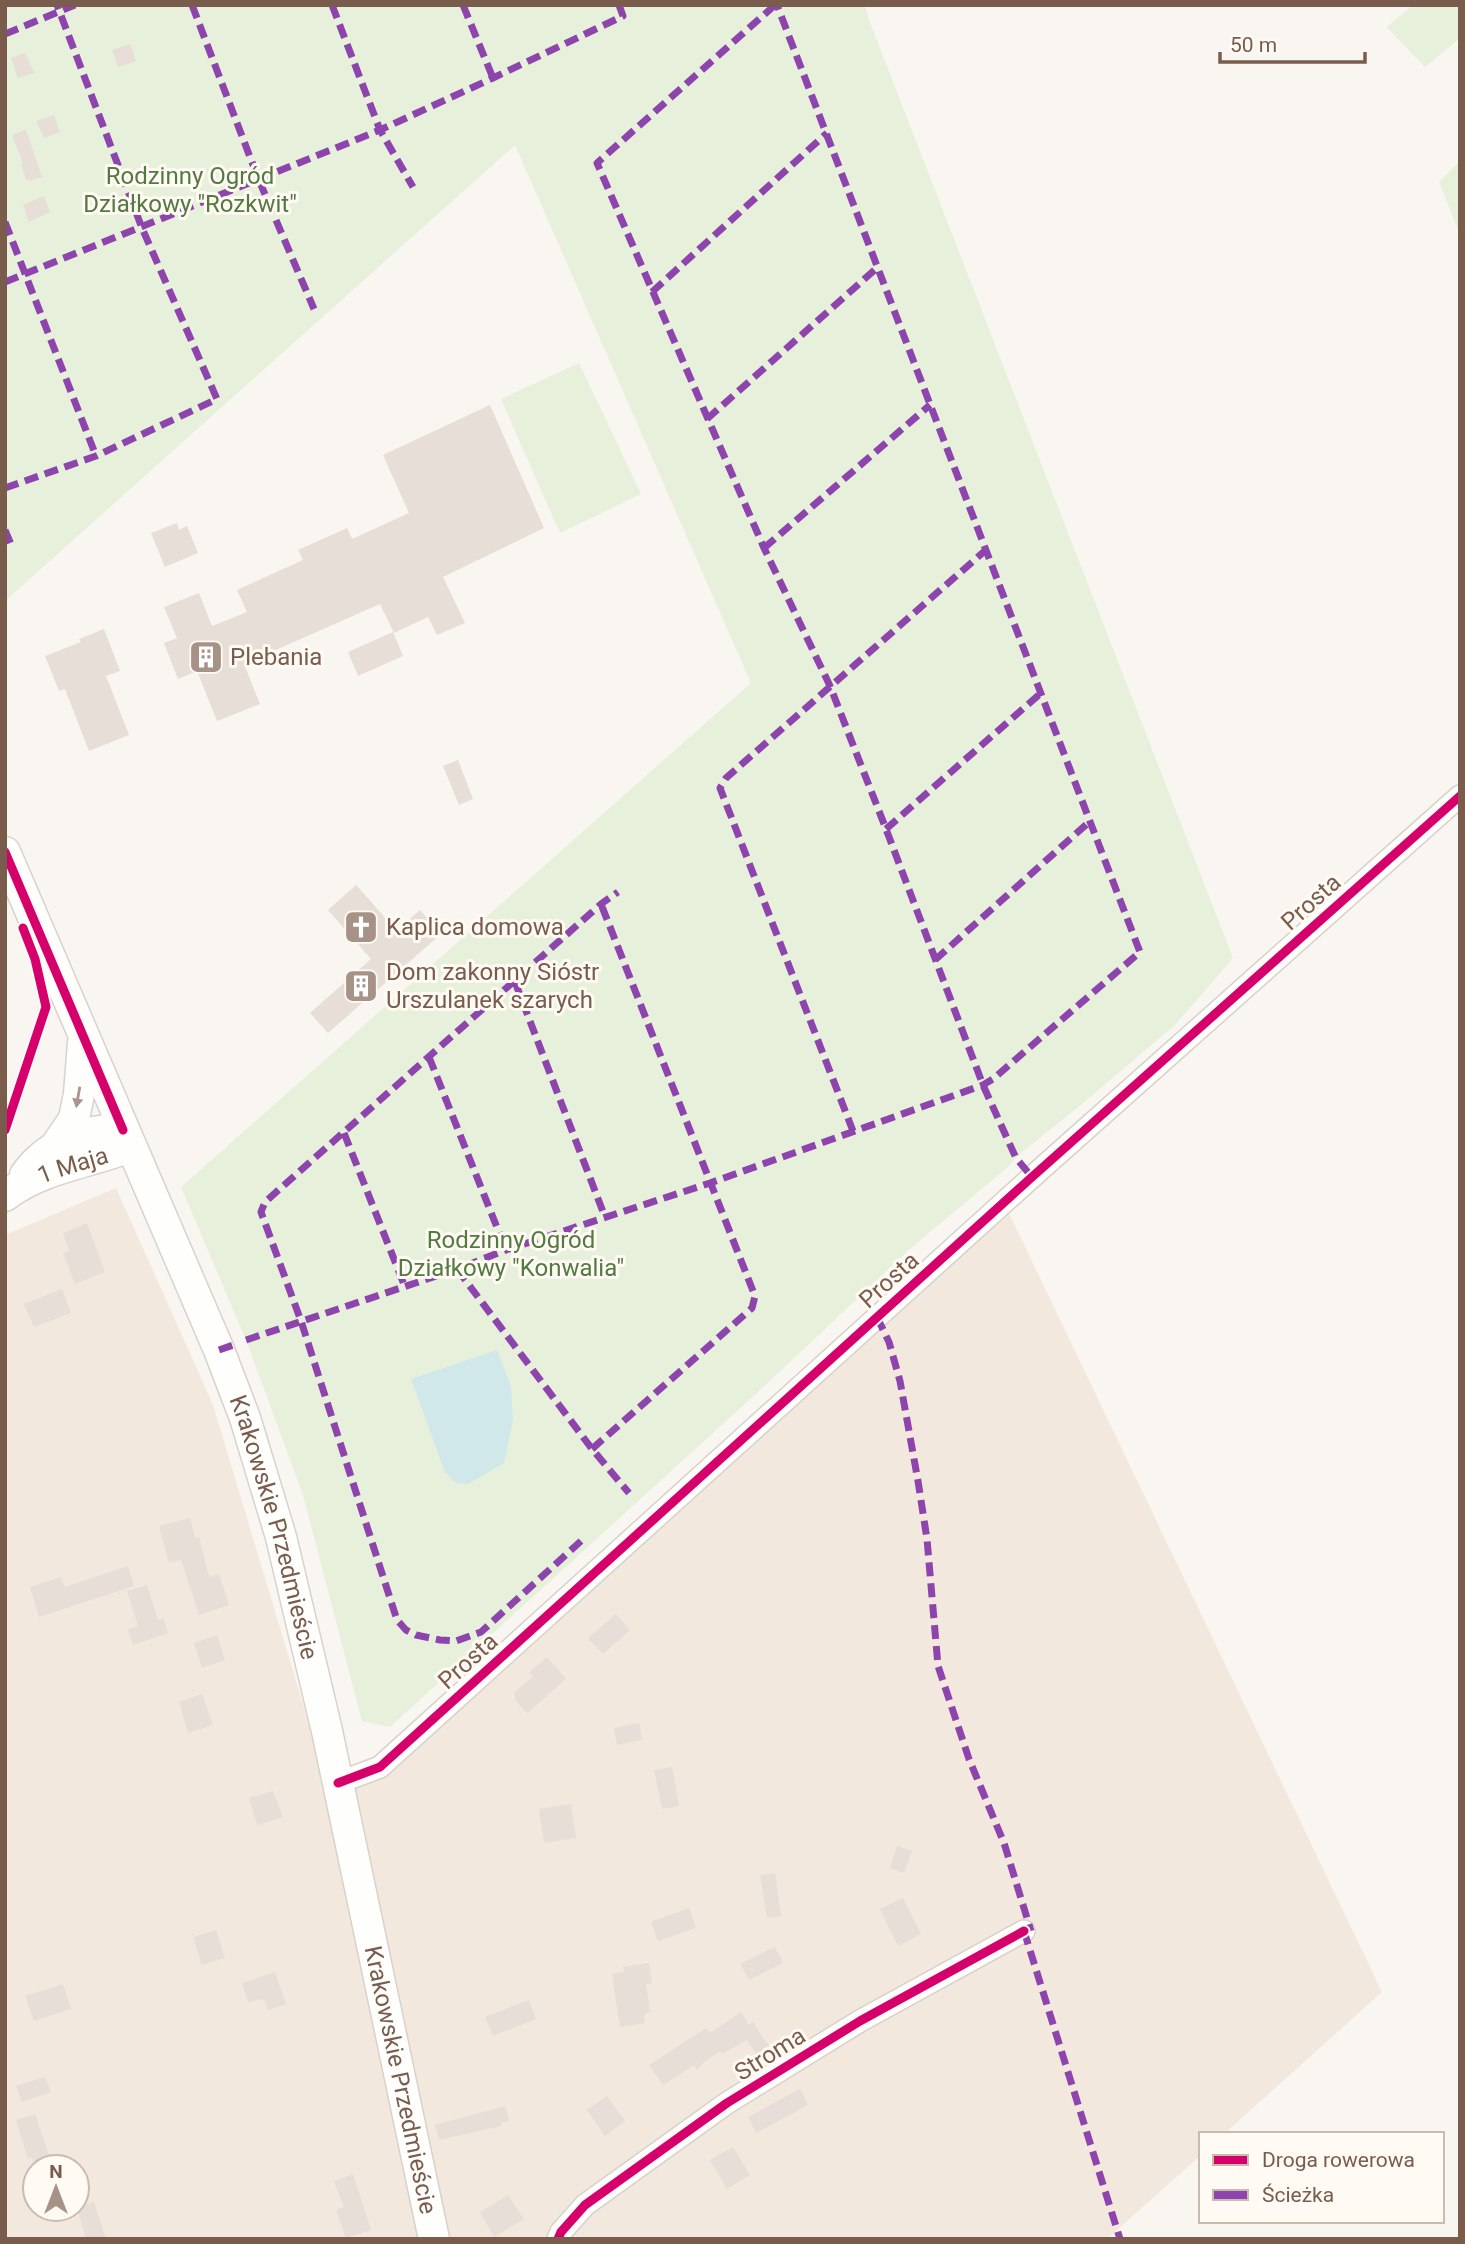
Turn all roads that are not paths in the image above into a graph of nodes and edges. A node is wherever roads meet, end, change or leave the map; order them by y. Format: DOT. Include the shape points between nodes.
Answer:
graph roads {
  1 [pos="1460,796"];
  2 [pos="5,852"];
  3 [pos="83,1036"];
  4 [pos="127,1138"];
  5 [pos="51,1151"];
  6 [pos="11,1191"];
  7 [pos="338,1783"];
  8 [pos="1024,1931"];
  9 [pos="434,2239"];
  10 [pos="558,2239"];
  1 -- 7 [label="street, Prosta" via="380,1766"];
  2 -- 3 [label="main road, Krakowskie Przedmieście"];
  3 -- 4 [label="main road, Krakowskie Przedmieście"];
  3 -- 5 [label="main road, 1 Maja, one-way" via="74,1119"];
  4 -- 5 [label="main road, 1 Maja" via="110,1129 84,1133"];
  4 -- 6 [label="main road, 1 Maja"];
  4 -- 7 [label="main road, Krakowskie Przedmieście" via="245,1418 281,1537"];
  5 -- 6 [label="main road, 1 Maja"];
  7 -- 9 [label="main road, Krakowskie Przedmieście"];
  8 -- 10 [label="street, Stroma" via="860,2021 727,2103 586,2205"];
}
